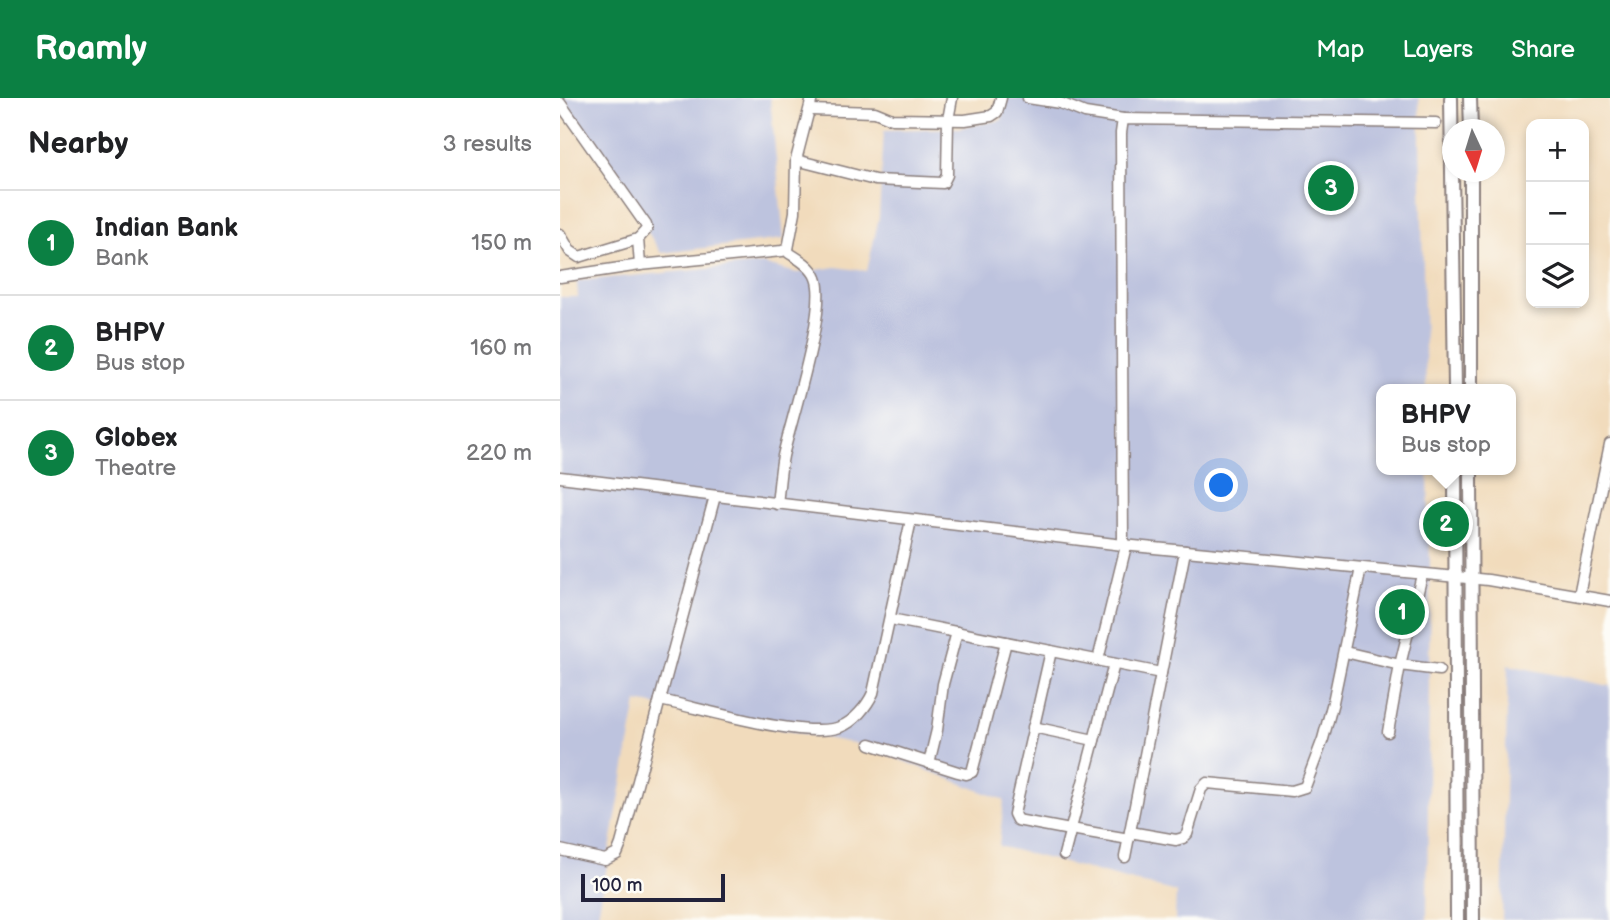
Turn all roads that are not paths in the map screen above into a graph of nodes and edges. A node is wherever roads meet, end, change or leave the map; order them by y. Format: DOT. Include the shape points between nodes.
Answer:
graph roads {
  1 [pos="812,98"];
  2 [pos="952,98"];
  3 [pos="1001,98"];
  4 [pos="1028,98"];
  5 [pos="1451,98"];
  6 [pos="1470,98"];
  7 [pos="560,103"];
  8 [pos="810,110"];
  9 [pos="1123,119"];
  10 [pos="1471,119"];
  11 [pos="948,120"];
  12 [pos="1436,123"];
  13 [pos="796,160"];
  14 [pos="1471,182"];
  15 [pos="560,234"];
  16 [pos="638,239"];
  17 [pos="788,249"];
  18 [pos="640,265"];
  19 [pos="560,277"];
  20 [pos="1455,384"];
  21 [pos="1471,384"];
  22 [pos="1610,444"];
  23 [pos="1455,475"];
  24 [pos="1471,475"];
  25 [pos="560,477"];
  26 [pos="1603,488"];
  27 [pos="715,496"];
  28 [pos="1610,498"];
  29 [pos="776,503"];
  30 [pos="911,520"];
  31 [pos="1124,546"];
  32 [pos="1185,551"];
  33 [pos="1361,568"];
  34 [pos="1422,575"];
  35 [pos="1456,577"];
  36 [pos="1471,579"];
  37 [pos="1579,595"];
  38 [pos="1610,601"];
  39 [pos="891,619"];
  40 [pos="957,632"];
  41 [pos="1006,642"];
  42 [pos="1051,651"];
  43 [pos="1345,652"];
  44 [pos="1098,660"];
  45 [pos="1114,664"];
  46 [pos="1400,665"];
  47 [pos="1439,670"];
  48 [pos="1161,673"];
  49 [pos="660,700"];
  50 [pos="1033,727"];
  51 [pos="1388,732"];
  52 [pos="1094,740"];
  53 [pos="870,744"];
  54 [pos="929,763"];
  55 [pos="1070,830"];
  56 [pos="1129,836"];
  57 [pos="560,850"];
  58 [pos="1064,855"];
  59 [pos="1125,857"];
  60 [pos="1457,920"];
  61 [pos="1473,920"];
  1 -- 8 [label="street"];
  2 -- 11 [label="street"];
  3 -- 11 [label="street" via="991,116"];
  4 -- 9 [label="street"];
  5 -- 20 [label="main road"];
  6 -- 10 [label="main road"];
  7 -- 16 [label="street" via="646,226"];
  8 -- 11 [label="street"];
  8 -- 13 [label="street"];
  9 -- 12 [label="street"];
  9 -- 31 [label="street"];
  11 -- 13 [label="street" via="943,183 875,180"];
  13 -- 17 [label="street" via="795,212"];
  14 -- 21 [label="main road"];
  15 -- 16 [label="street" via="579,257"];
  16 -- 18 [label="street"];
  17 -- 18 [label="street"];
  17 -- 29 [label="street" via="812,270 819,294"];
  18 -- 19 [label="street"];
  22 -- 26 [label="street"];
  23 -- 35 [label="main road"];
  24 -- 36 [label="main road"];
  25 -- 27 [label="street"];
  26 -- 28 [label="street"];
  26 -- 37 [label="street"];
  27 -- 29 [label="street"];
  27 -- 49 [label="street"];
  29 -- 30 [label="street"];
  30 -- 31 [label="street"];
  30 -- 39 [label="street"];
  31 -- 32 [label="street"];
  31 -- 44 [label="street"];
  32 -- 33 [label="street"];
  32 -- 48 [label="street"];
  33 -- 34 [label="street"];
  33 -- 43 [label="street"];
  34 -- 35 [label="street"];
  34 -- 46 [label="street"];
  35 -- 36 [label="street"];
  35 -- 60 [label="main road"];
  36 -- 37 [label="street"];
  36 -- 61 [label="main road"];
  37 -- 38 [label="street"];
  39 -- 40 [label="street"];
  39 -- 49 [label="street" via="873,694 843,726 812,731"];
  40 -- 41 [label="street"];
  40 -- 54 [label="street"];
  41 -- 42 [label="street"];
  41 -- 54 [label="street" via="972,772"];
  42 -- 44 [label="street"];
  42 -- 50 [label="street"];
  43 -- 46 [label="street"];
  43 -- 56 [label="street" via="1323,739 1305,787 1292,791 1207,783 1183,838"];
  44 -- 45 [label="street"];
  45 -- 48 [label="street"];
  45 -- 52 [label="street"];
  46 -- 47 [label="street"];
  46 -- 51 [label="street"];
  48 -- 56 [label="street"];
  49 -- 57 [label="street" via="617,854 600,860"];
  50 -- 52 [label="street"];
  50 -- 55 [label="street" via="1014,814 1017,820"];
  52 -- 55 [label="street"];
  53 -- 54 [label="street"];
  55 -- 56 [label="street"];
  55 -- 58 [label="street"];
  56 -- 59 [label="street"];
}
